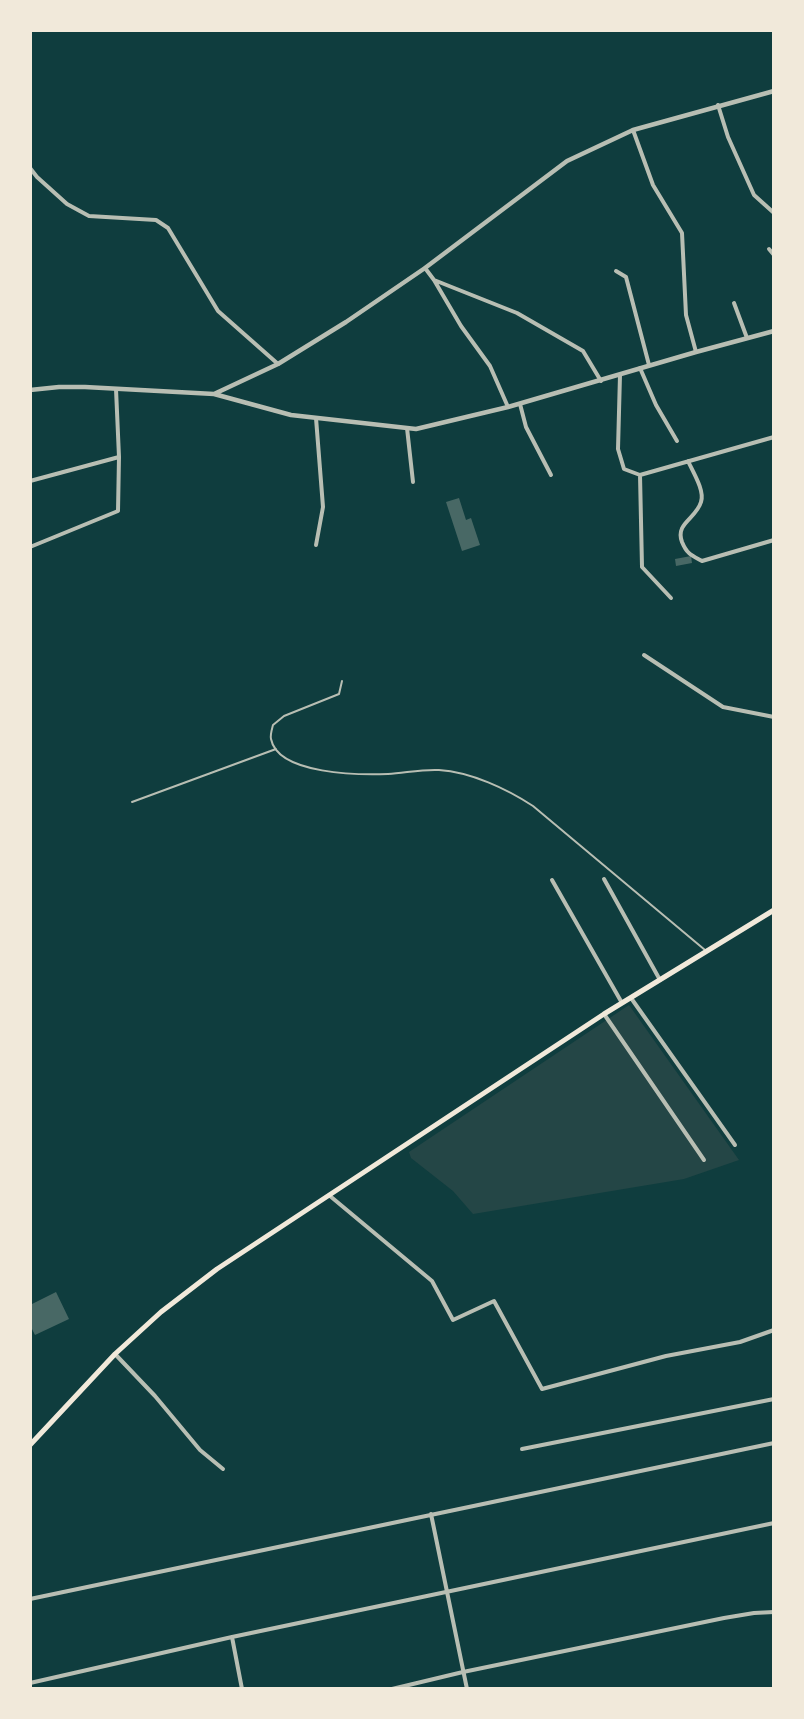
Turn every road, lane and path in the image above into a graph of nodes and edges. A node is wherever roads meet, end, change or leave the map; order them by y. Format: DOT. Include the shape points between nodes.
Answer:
graph roads {
  1 [pos="774,91"];
  2 [pos="718,105"];
  3 [pos="633,130"];
  4 [pos="30,168"];
  5 [pos="33,176"];
  6 [pos="774,213"];
  7 [pos="769,249"];
  8 [pos="774,255"];
  9 [pos="424,268"];
  10 [pos="616,271"];
  11 [pos="434,280"];
  12 [pos="734,303"];
  13 [pos="774,331"];
  14 [pos="747,338"];
  15 [pos="696,352"];
  16 [pos="278,363"];
  17 [pos="649,365"];
  18 [pos="640,368"];
  19 [pos="620,375"];
  20 [pos="601,381"];
  21 [pos="116,389"];
  22 [pos="30,390"];
  23 [pos="214,394"];
  24 [pos="520,404"];
  25 [pos="508,407"];
  26 [pos="316,418"];
  27 [pos="407,428"];
  28 [pos="774,437"];
  29 [pos="677,441"];
  30 [pos="119,457"];
  31 [pos="688,461"];
  32 [pos="551,475"];
  33 [pos="640,475"];
  34 [pos="30,481"];
  35 [pos="413,482"];
  36 [pos="774,540"];
  37 [pos="316,545"];
  38 [pos="30,547"];
  39 [pos="671,598"];
  40 [pos="644,655"];
  41 [pos="342,681"];
  42 [pos="774,717"];
  43 [pos="276,749"];
  44 [pos="132,802"];
  45 [pos="604,879"];
  46 [pos="552,880"];
  47 [pos="774,910"];
  48 [pos="707,951"];
  49 [pos="660,980"];
  50 [pos="631,998"];
  51 [pos="622,1003"];
  52 [pos="604,1014"];
  53 [pos="735,1145"];
  54 [pos="704,1160"];
  55 [pos="330,1196"];
  56 [pos="774,1330"];
  57 [pos="116,1354"];
  58 [pos="774,1399"];
  59 [pos="774,1443"];
  60 [pos="30,1445"];
  61 [pos="522,1449"];
  62 [pos="223,1469"];
  63 [pos="431,1514"];
  64 [pos="774,1524"];
  65 [pos="447,1593"];
  66 [pos="30,1599"];
  67 [pos="774,1612"];
  68 [pos="232,1638"];
  69 [pos="463,1672"];
  70 [pos="30,1683"];
  71 [pos="242,1689"];
  72 [pos="392,1689"];
  73 [pos="467,1689"];
  1 -- 2 [label="street"];
  2 -- 3 [label="street"];
  2 -- 6 [label="street" via="754,195"];
  3 -- 9 [label="street" via="567,161"];
  3 -- 15 [label="street" via="653,185 682,233 686,315"];
  4 -- 5 [label="street"];
  5 -- 16 [label="street" via="89,216 156,220 168,228 218,311"];
  7 -- 8 [label="street"];
  9 -- 11 [label="street"];
  9 -- 16 [label="street"];
  10 -- 17 [label="street" via="626,277"];
  11 -- 20 [label="street" via="517,313 583,351"];
  11 -- 25 [label="street" via="460,326 490,366"];
  12 -- 14 [label="street"];
  13 -- 14 [label="street"];
  14 -- 15 [label="street"];
  15 -- 17 [label="street"];
  16 -- 23 [label="street"];
  17 -- 18 [label="street"];
  18 -- 19 [label="street"];
  18 -- 29 [label="street"];
  19 -- 20 [label="street"];
  19 -- 33 [label="street" via="618,449 624,469"];
  20 -- 24 [label="street"];
  21 -- 22 [label="street"];
  21 -- 23 [label="street"];
  21 -- 30 [label="street"];
  23 -- 26 [label="street"];
  24 -- 25 [label="street"];
  24 -- 32 [label="street" via="526,427"];
  25 -- 27 [label="street"];
  26 -- 27 [label="street"];
  26 -- 37 [label="street" via="324,507"];
  27 -- 35 [label="street"];
  28 -- 31 [label="street"];
  30 -- 34 [label="street"];
  30 -- 38 [label="street" via="118,511"];
  31 -- 33 [label="street"];
  31 -- 36 [label="street" via="702,501 681,528 679,535 686,551 702,561"];
  33 -- 39 [label="street" via="642,567"];
  40 -- 42 [label="street" via="723,707"];
  41 -- 43 [label="lane" via="339,694 273,725 271,738"];
  43 -- 44 [label="lane"];
  43 -- 48 [label="lane" via="308,767 341,773 438,770 469,776 515,795"];
  45 -- 49 [label="street"];
  46 -- 51 [label="street"];
  47 -- 48 [label="main road"];
  48 -- 49 [label="main road"];
  49 -- 50 [label="main road"];
  50 -- 51 [label="main road"];
  50 -- 53 [label="street"];
  51 -- 52 [label="main road"];
  52 -- 54 [label="street"];
  52 -- 55 [label="main road"];
  55 -- 56 [label="street" via="432,1281 453,1320 494,1301 542,1389 666,1356 740,1342"];
  55 -- 57 [label="main road" via="217,1269 161,1312"];
  57 -- 60 [label="main road"];
  57 -- 62 [label="street" via="200,1450"];
  58 -- 61 [label="street"];
  59 -- 63 [label="street"];
  63 -- 65 [label="street"];
  63 -- 66 [label="street"];
  64 -- 65 [label="street"];
  65 -- 68 [label="street"];
  65 -- 69 [label="street"];
  67 -- 69 [label="street" via="754,1612"];
  68 -- 70 [label="street"];
  68 -- 71 [label="street"];
  69 -- 72 [label="street"];
  69 -- 73 [label="street"];
}
